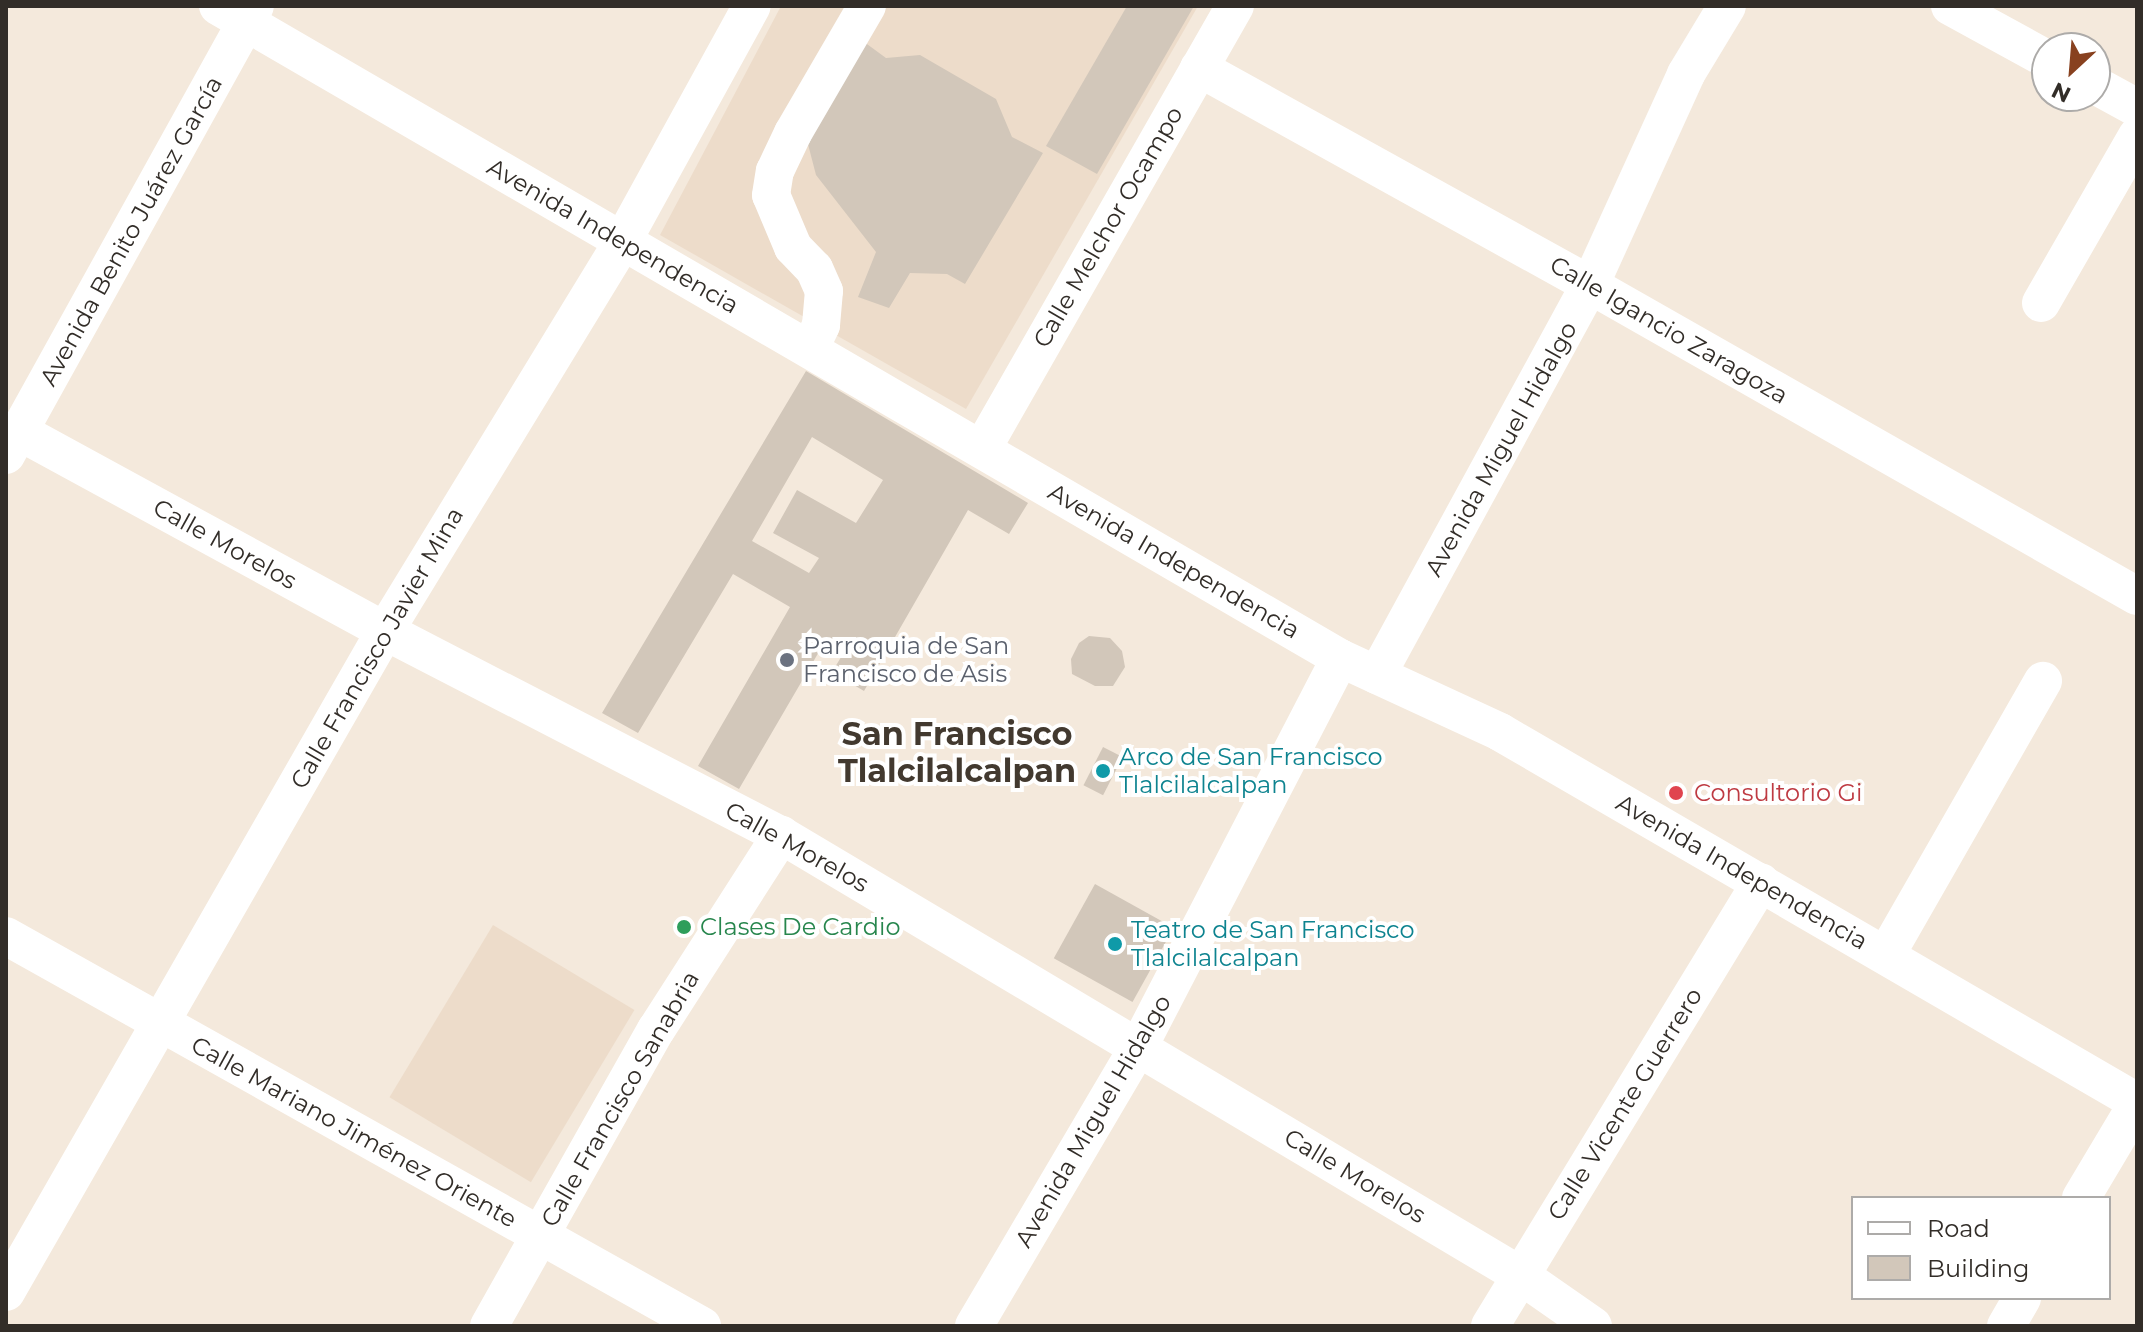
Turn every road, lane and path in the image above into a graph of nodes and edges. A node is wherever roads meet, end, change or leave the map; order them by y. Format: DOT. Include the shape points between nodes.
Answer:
graph roads {
  1 [pos="752,6"];
  2 [pos="867,6"];
  3 [pos="1235,6"];
  4 [pos="1727,6"];
  5 [pos="1950,6"];
  6 [pos="239,11"];
  7 [pos="2031,50"];
  8 [pos="1199,68"];
  9 [pos="2111,94"];
  10 [pos="2137,108"];
  11 [pos="2137,136"];
  12 [pos="622,242"];
  13 [pos="1590,285"];
  14 [pos="2041,303"];
  15 [pos="810,348"];
  16 [pos="13,444"];
  17 [pos="982,449"];
  18 [pos="2137,596"];
  19 [pos="385,631"];
  20 [pos="1340,658"];
  21 [pos="1377,675"];
  22 [pos="2043,681"];
  23 [pos="781,835"];
  24 [pos="1761,882"];
  25 [pos="6,936"];
  26 [pos="1886,955"];
  27 [pos="160,1025"];
  28 [pos="1139,1046"];
  29 [pos="2137,1103"];
  30 [pos="2082,1196"];
  31 [pos="540,1236"];
  32 [pos="1520,1275"];
  33 [pos="6,1292"];
  34 [pos="2021,1300"];
  35 [pos="489,1326"];
  36 [pos="702,1326"];
  37 [pos="974,1326"];
  38 [pos="1490,1326"];
  39 [pos="1593,1326"];
  40 [pos="2006,1326"];
  1 -- 12 [label="street, Calle Francisco Javier Mina"];
  2 -- 15 [label="street" via="793,133 775,171 771,195 793,247 814,269 824,291 821,325"];
  3 -- 8 [label="street, Calle Melchor Ocampo"];
  4 -- 13 [label="street, Avenida Miguel Hidalgo" via="1686,74"];
  5 -- 7 [label="street"];
  6 -- 12 [label="street, Avenida Independencia"];
  6 -- 16 [label="street, Avenida Benito Juárez García"];
  8 -- 13 [label="street, Calle Igancio Zaragoza"];
  8 -- 17 [label="street, Calle Melchor Ocampo"];
  9 -- 10 [label="street"];
  11 -- 14 [label="street"];
  12 -- 15 [label="street, Avenida Independencia"];
  12 -- 19 [label="street, Calle Francisco Javier Mina"];
  13 -- 18 [label="street, Calle Igancio Zaragoza"];
  13 -- 21 [label="street, Avenida Miguel Hidalgo"];
  15 -- 17 [label="street, Avenida Independencia"];
  16 -- 19 [label="street, Calle Morelos"];
  17 -- 20 [label="street, Avenida Independencia"];
  19 -- 23 [label="street, Calle Morelos"];
  19 -- 27 [label="street, Calle Francisco Javier Mina"];
  20 -- 21 [label="street, Avenida Independencia"];
  20 -- 28 [label="street, Avenida Miguel Hidalgo"];
  21 -- 24 [label="street, Avenida Independencia" via="1500,732"];
  22 -- 26 [label="street"];
  23 -- 28 [label="street, Calle Morelos"];
  23 -- 31 [label="street, Calle Francisco Sanabria" via="656,1030"];
  24 -- 26 [label="street, Avenida Independencia"];
  24 -- 32 [label="street, Calle Vicente Guerrero"];
  25 -- 27 [label="street, Calle Mariano Jiménez Oriente"];
  26 -- 29 [label="street, Avenida Independencia"];
  27 -- 31 [label="street, Calle Mariano Jiménez Oriente"];
  27 -- 33 [label="street, Calle Francisco Javier Mina"];
  28 -- 32 [label="street, Calle Morelos"];
  28 -- 37 [label="street, Avenida Miguel Hidalgo"];
  29 -- 30 [label="street"];
  31 -- 35 [label="street, Calle Francisco Sanabria"];
  31 -- 36 [label="street, Calle Mariano Jiménez Oriente"];
  32 -- 38 [label="street, Calle Vicente Guerrero"];
  32 -- 39 [label="street, Calle Morelos"];
  34 -- 40 [label="street"];
}
